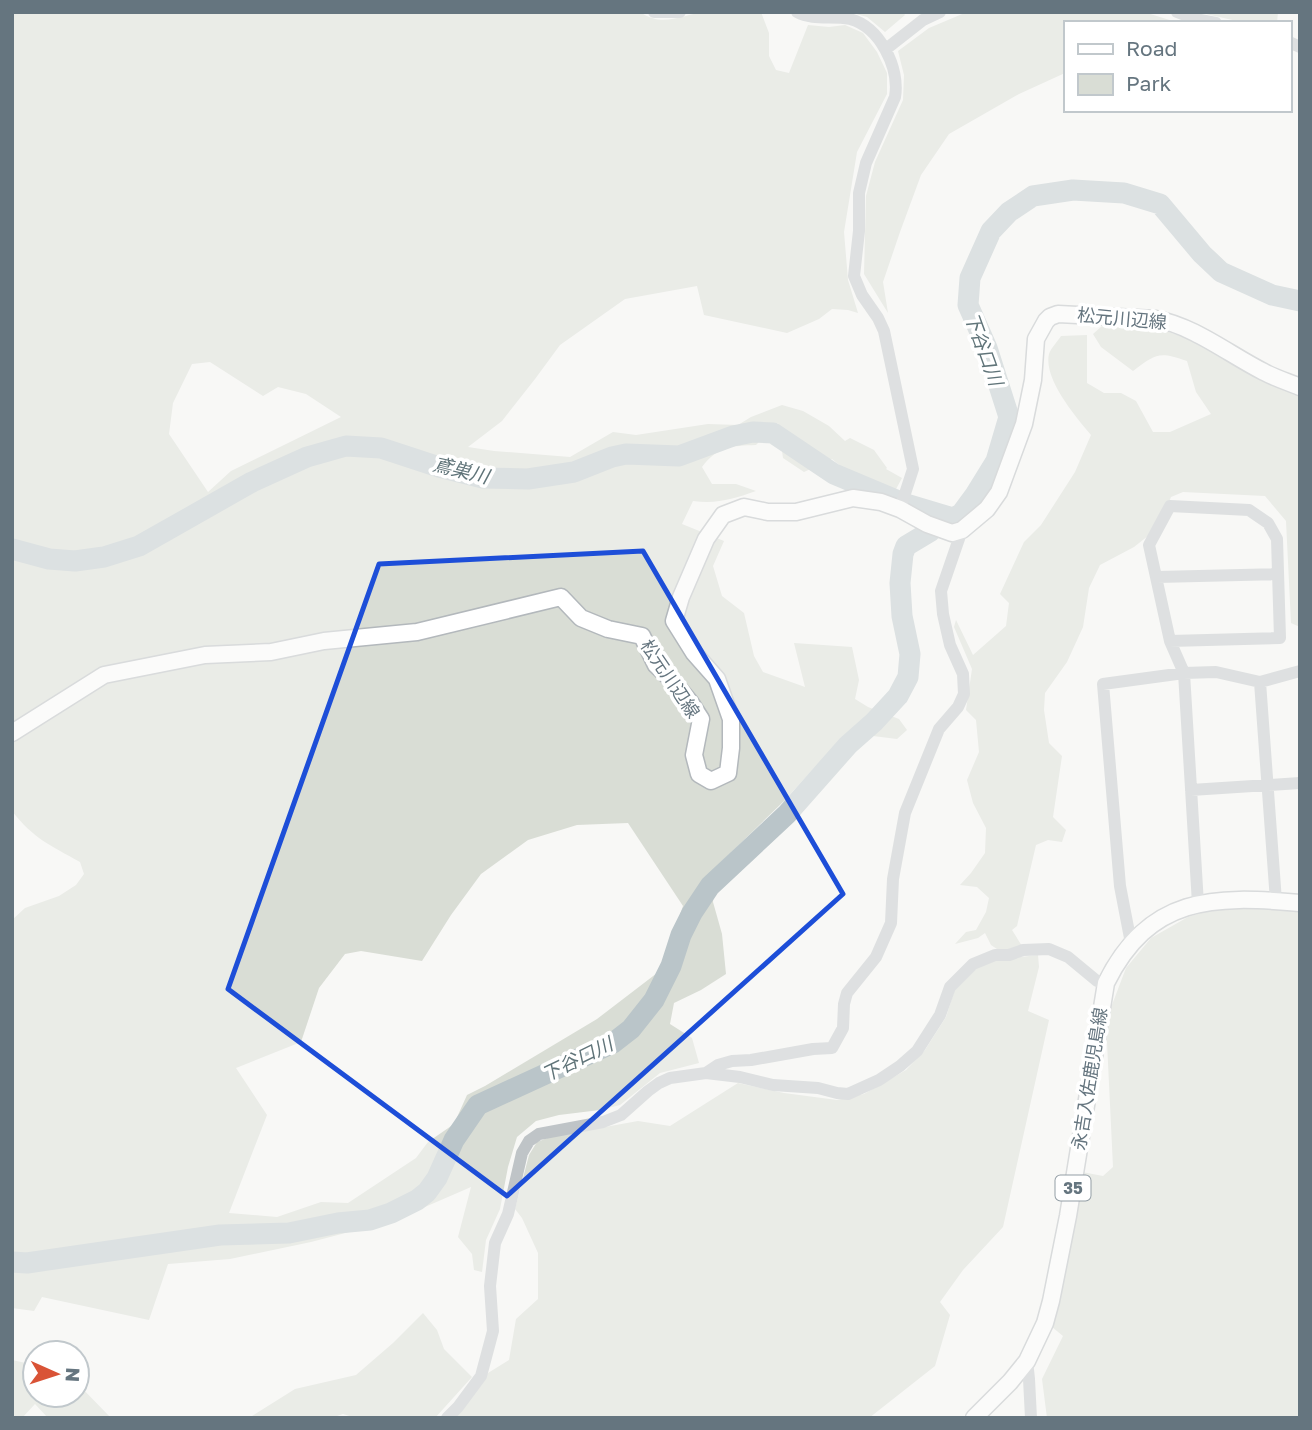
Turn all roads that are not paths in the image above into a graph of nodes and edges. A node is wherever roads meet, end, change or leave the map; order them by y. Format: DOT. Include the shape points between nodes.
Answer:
graph roads {
  1 [pos="654,12"];
  2 [pos="680,12"];
  3 [pos="797,12"];
  4 [pos="940,12"];
  5 [pos="1177,12"];
  6 [pos="1206,21"];
  7 [pos="886,49"];
  8 [pos="1300,387"];
  9 [pos="900,508"];
  10 [pos="957,531"];
  11 [pos="1278,574"];
  12 [pos="1157,577"];
  13 [pos="1170,641"];
  14 [pos="1300,671"];
  15 [pos="1184,673"];
  16 [pos="1259,681"];
  17 [pos="12,733"];
  18 [pos="1300,783"];
  19 [pos="1268,786"];
  20 [pos="1191,790"];
  21 [pos="1276,901"];
  22 [pos="1198,904"];
  23 [pos="1300,904"];
  24 [pos="1131,943"];
  25 [pos="1106,983"];
  26 [pos="706,1073"];
  27 [pos="1027,1361"];
  28 [pos="447,1418"];
  29 [pos="974,1418"];
  30 [pos="1031,1418"];
  1 -- 2 [label="street"];
  3 -- 7 [label="street" via="861,23"];
  4 -- 7 [label="street"];
  5 -- 6 [label="street"];
  7 -- 9 [label="street" via="897,88 859,192 854,276 884,331 913,469"];
  8 -- 10 [label="main road, 松元川辺線" via="1171,322 1074,314 1050,317 1036,339 1024,424 999,492 987,509"];
  9 -- 10 [label="main road, 松元川辺線" via="927,524"];
  9 -- 17 [label="main road, 松元川辺線" via="853,498 796,512 744,507 723,514 706,538 674,621 717,679 731,719 728,773 711,781 699,774 694,755 701,719 656,665 642,636 581,618 561,597 417,632 324,641 271,652 205,655 104,675"];
  10 -- 26 [label="street" via="942,591 943,614 963,674 964,694 939,729 905,813 892,879 891,923 876,957 847,993 843,1028 832,1048 732,1061"];
  11 -- 12 [label="street"];
  11 -- 12 [label="street" via="1278,539 1268,523 1250,510 1170,506 1149,545"];
  11 -- 13 [label="street" via="1280,638"];
  12 -- 13 [label="street"];
  13 -- 15 [label="street"];
  14 -- 16 [label="street"];
  15 -- 16 [label="street" via="1216,672"];
  15 -- 20 [label="street"];
  15 -- 24 [label="street" via="1103,684 1120,886"];
  16 -- 19 [label="street"];
  18 -- 19 [label="street"];
  19 -- 20 [label="street"];
  19 -- 21 [label="street"];
  20 -- 22 [label="street"];
  21 -- 22 [label="main road, 永吉入佐鹿児島線 / 35"];
  21 -- 23 [label="main road, 永吉入佐鹿児島線 / 35"];
  22 -- 24 [label="main road, 永吉入佐鹿児島線 / 35" via="1172,912"];
  24 -- 25 [label="main road, 永吉入佐鹿児島線 / 35"];
  25 -- 26 [label="street" via="1049,949 1023,950 973,964 950,987 940,1015 917,1051 879,1080 848,1094"];
  25 -- 27 [label="main road, 永吉入佐鹿児島線 / 35" via="1051,1301"];
  26 -- 28 [label="street" via="659,1083 621,1115 603,1122 539,1133 529,1141 495,1243 490,1286 493,1331 488,1353 481,1376"];
  27 -- 29 [label="main road, 永吉入佐鹿児島線 / 35"];
  27 -- 30 [label="street"];
}
